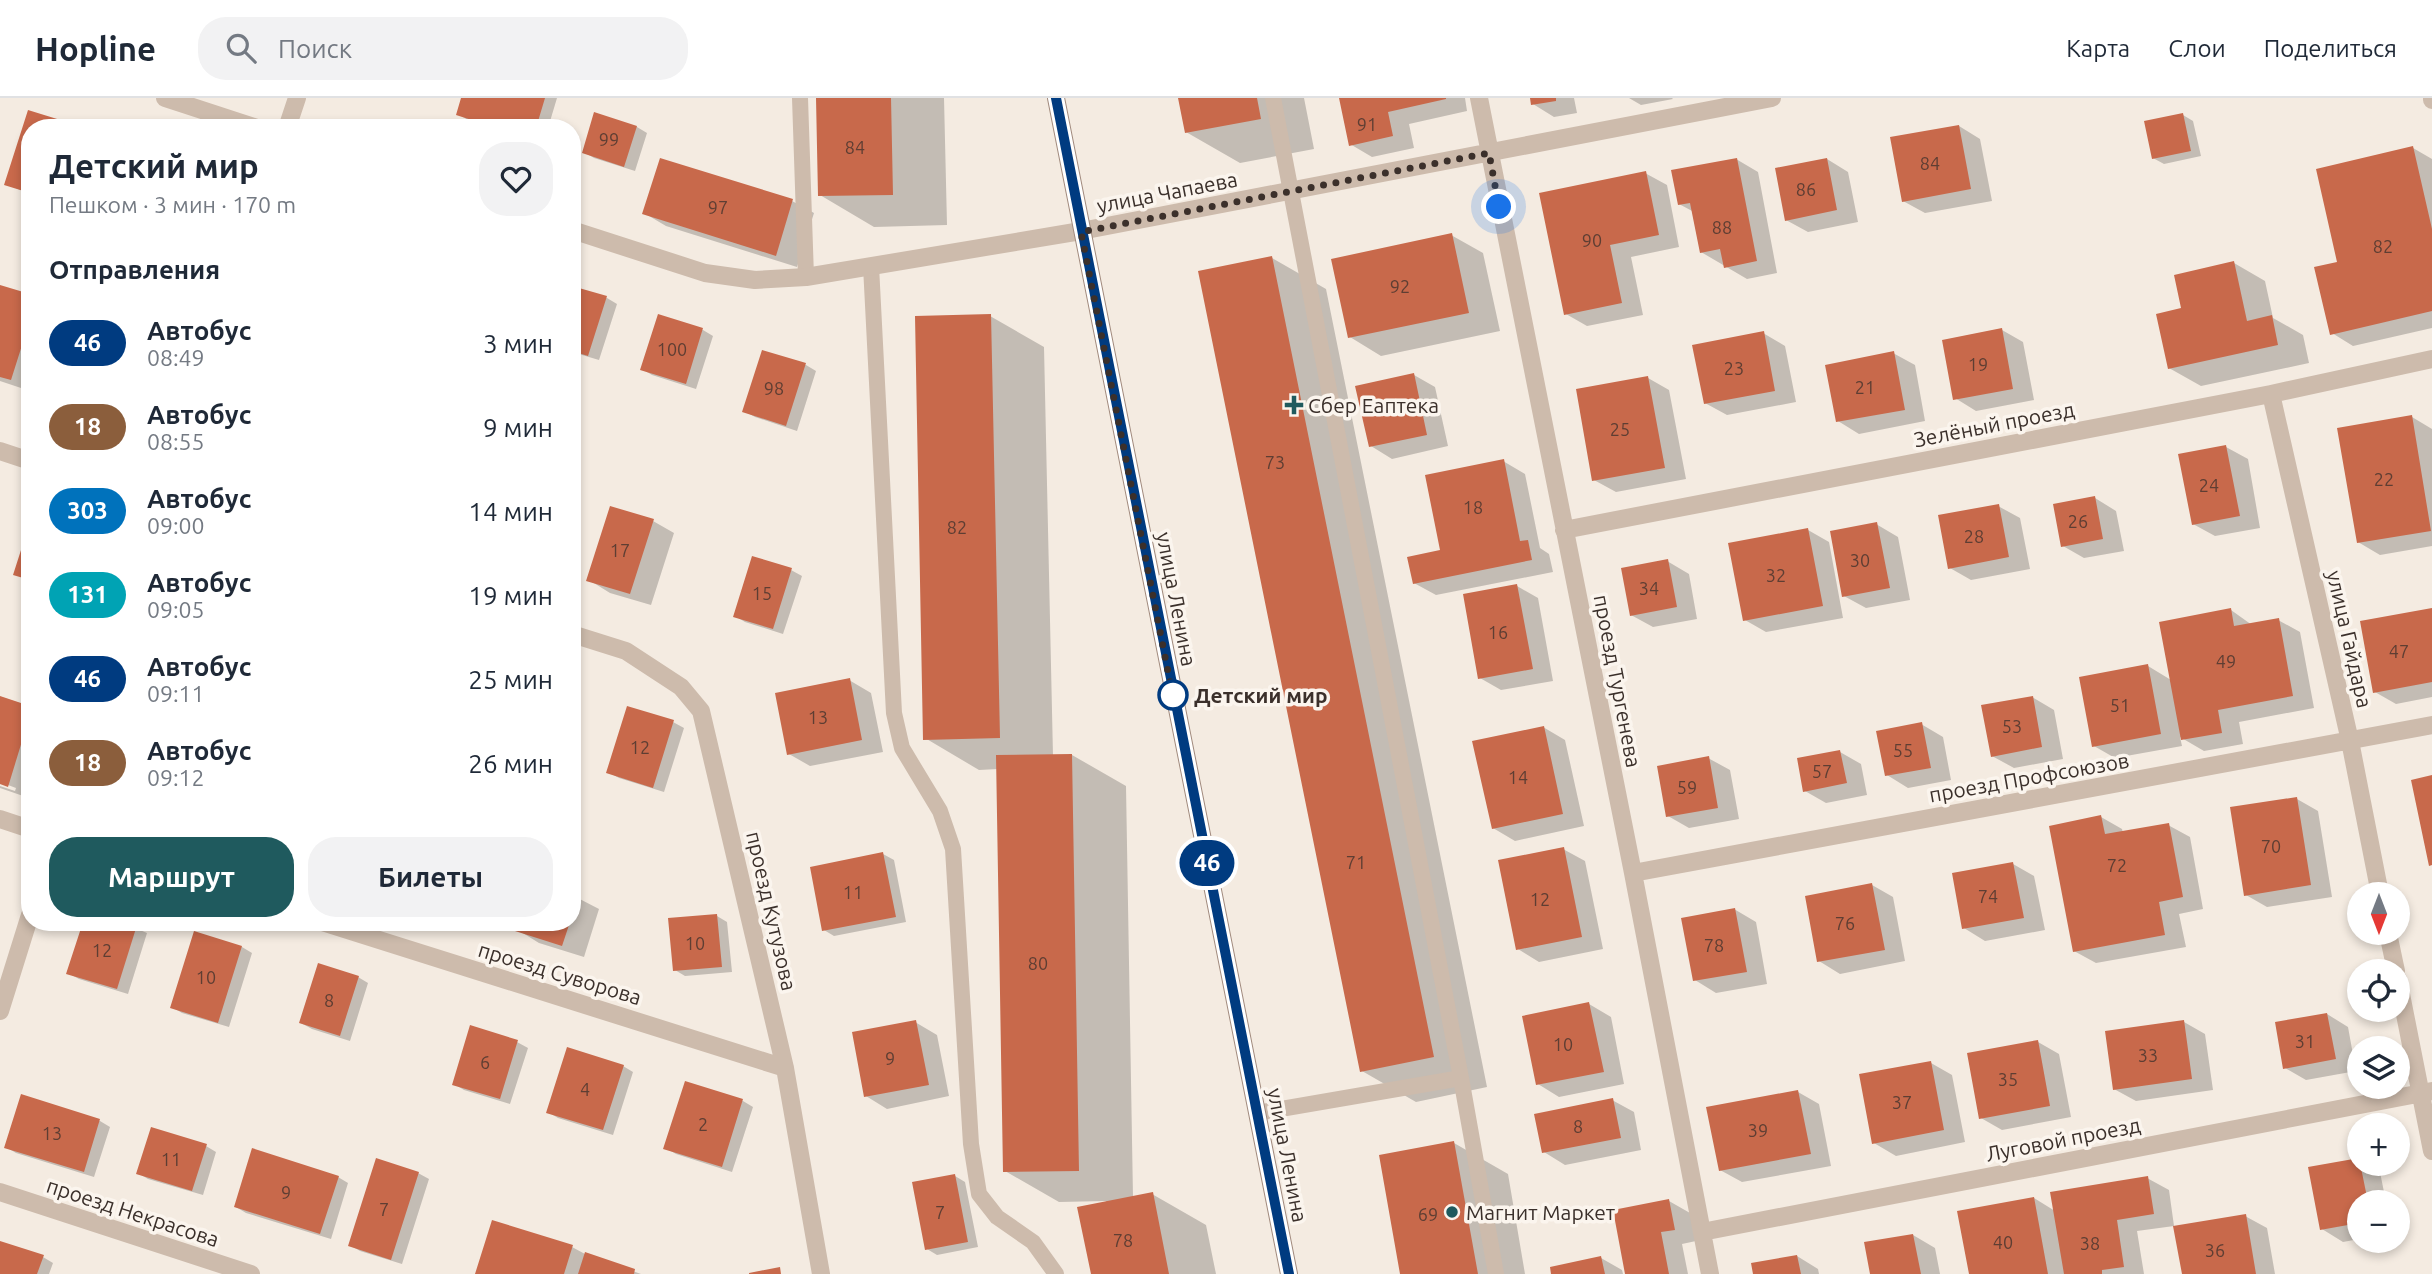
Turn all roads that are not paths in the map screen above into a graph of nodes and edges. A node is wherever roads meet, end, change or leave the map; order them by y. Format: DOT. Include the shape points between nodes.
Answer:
graph roads {
  1 [pos="164,98"];
  2 [pos="297,98"];
  3 [pos="800,98"];
  4 [pos="1056,98"];
  5 [pos="1273,98"];
  6 [pos="1479,98"];
  7 [pos="1772,98"];
  8 [pos="229,119"];
  9 [pos="290,119"];
  10 [pos="1489,153"];
  11 [pos="1291,191"];
  12 [pos="1081,232"];
  13 [pos="581,233"];
  14 [pos="871,267"];
  15 [pos="806,277"];
  16 [pos="2432,359"];
  17 [pos="2271,394"];
  18 [pos="0,451"];
  19 [pos="21,458"];
  20 [pos="1564,530"];
  21 [pos="581,637"];
  22 [pos="2432,725"];
  23 [pos="2350,741"];
  24 [pos="0,819"];
  25 [pos="21,827"];
  26 [pos="1633,873"];
  27 [pos="2378,882"];
  28 [pos="25,931"];
  29 [pos="351,931"];
  30 [pos="0,1011"];
  31 [pos="2409,1022"];
  32 [pos="785,1068"];
  33 [pos="1461,1078"];
  34 [pos="2426,1092"];
  35 [pos="1257,1113"];
  36 [pos="2432,1151"];
  37 [pos="0,1192"];
  38 [pos="1702,1232"];
  39 [pos="251,1274"];
  40 [pos="821,1274"];
  41 [pos="1056,1274"];
  42 [pos="1289,1274"];
  43 [pos="1496,1274"];
  44 [pos="1710,1274"];
  1 -- 8 [label="street"];
  2 -- 9 [label="street"];
  3 -- 15 [label="lane"];
  4 -- 12 [label="main road, улица Ленина"];
  5 -- 11 [label="lane"];
  6 -- 10 [label="street, проезд Тургенева"];
  7 -- 10 [label="street, улица Чапаева"];
  10 -- 11 [label="street, улица Чапаева"];
  10 -- 20 [label="street, проезд Тургенева"];
  11 -- 12 [label="street, улица Чапаева"];
  11 -- 33 [label="lane"];
  12 -- 14 [label="street, улица Чапаева"];
  12 -- 35 [label="main road, улица Ленина"];
  13 -- 15 [label="street, улица Чапаева" via="705,273 755,280"];
  14 -- 15 [label="street, улица Чапаева"];
  14 -- 41 [label="lane" via="894,713 902,748 940,811 953,849 971,1144 979,1194 997,1217 1033,1242"];
  16 -- 17 [label="street, Зелёный проезд"];
  17 -- 20 [label="street, Зелёный проезд"];
  17 -- 23 [label="street, улица Гайдара"];
  18 -- 19 [label="street"];
  20 -- 26 [label="street, проезд Тургенева"];
  21 -- 32 [label="street, проезд Кутузова" via="625,651 681,687 701,711"];
  22 -- 23 [label="street, проезд Профсоюзов"];
  23 -- 26 [label="street, проезд Профсоюзов"];
  23 -- 27 [label="street, улица Гайдара"];
  24 -- 25 [label="street"];
  26 -- 38 [label="street, проезд Тургенева"];
  28 -- 30 [label="street"];
  29 -- 32 [label="street, проезд Суворова"];
  31 -- 34 [label="street"];
  32 -- 40 [label="street, проезд Кутузова"];
  33 -- 35 [label="lane"];
  33 -- 43 [label="lane"];
  34 -- 36 [label="street"];
  34 -- 38 [label="street, Луговой проезд"];
  35 -- 42 [label="main road, улица Ленина"];
  37 -- 39 [label="street, проезд Некрасова"];
  38 -- 44 [label="street, проезд Тургенева"];
}
